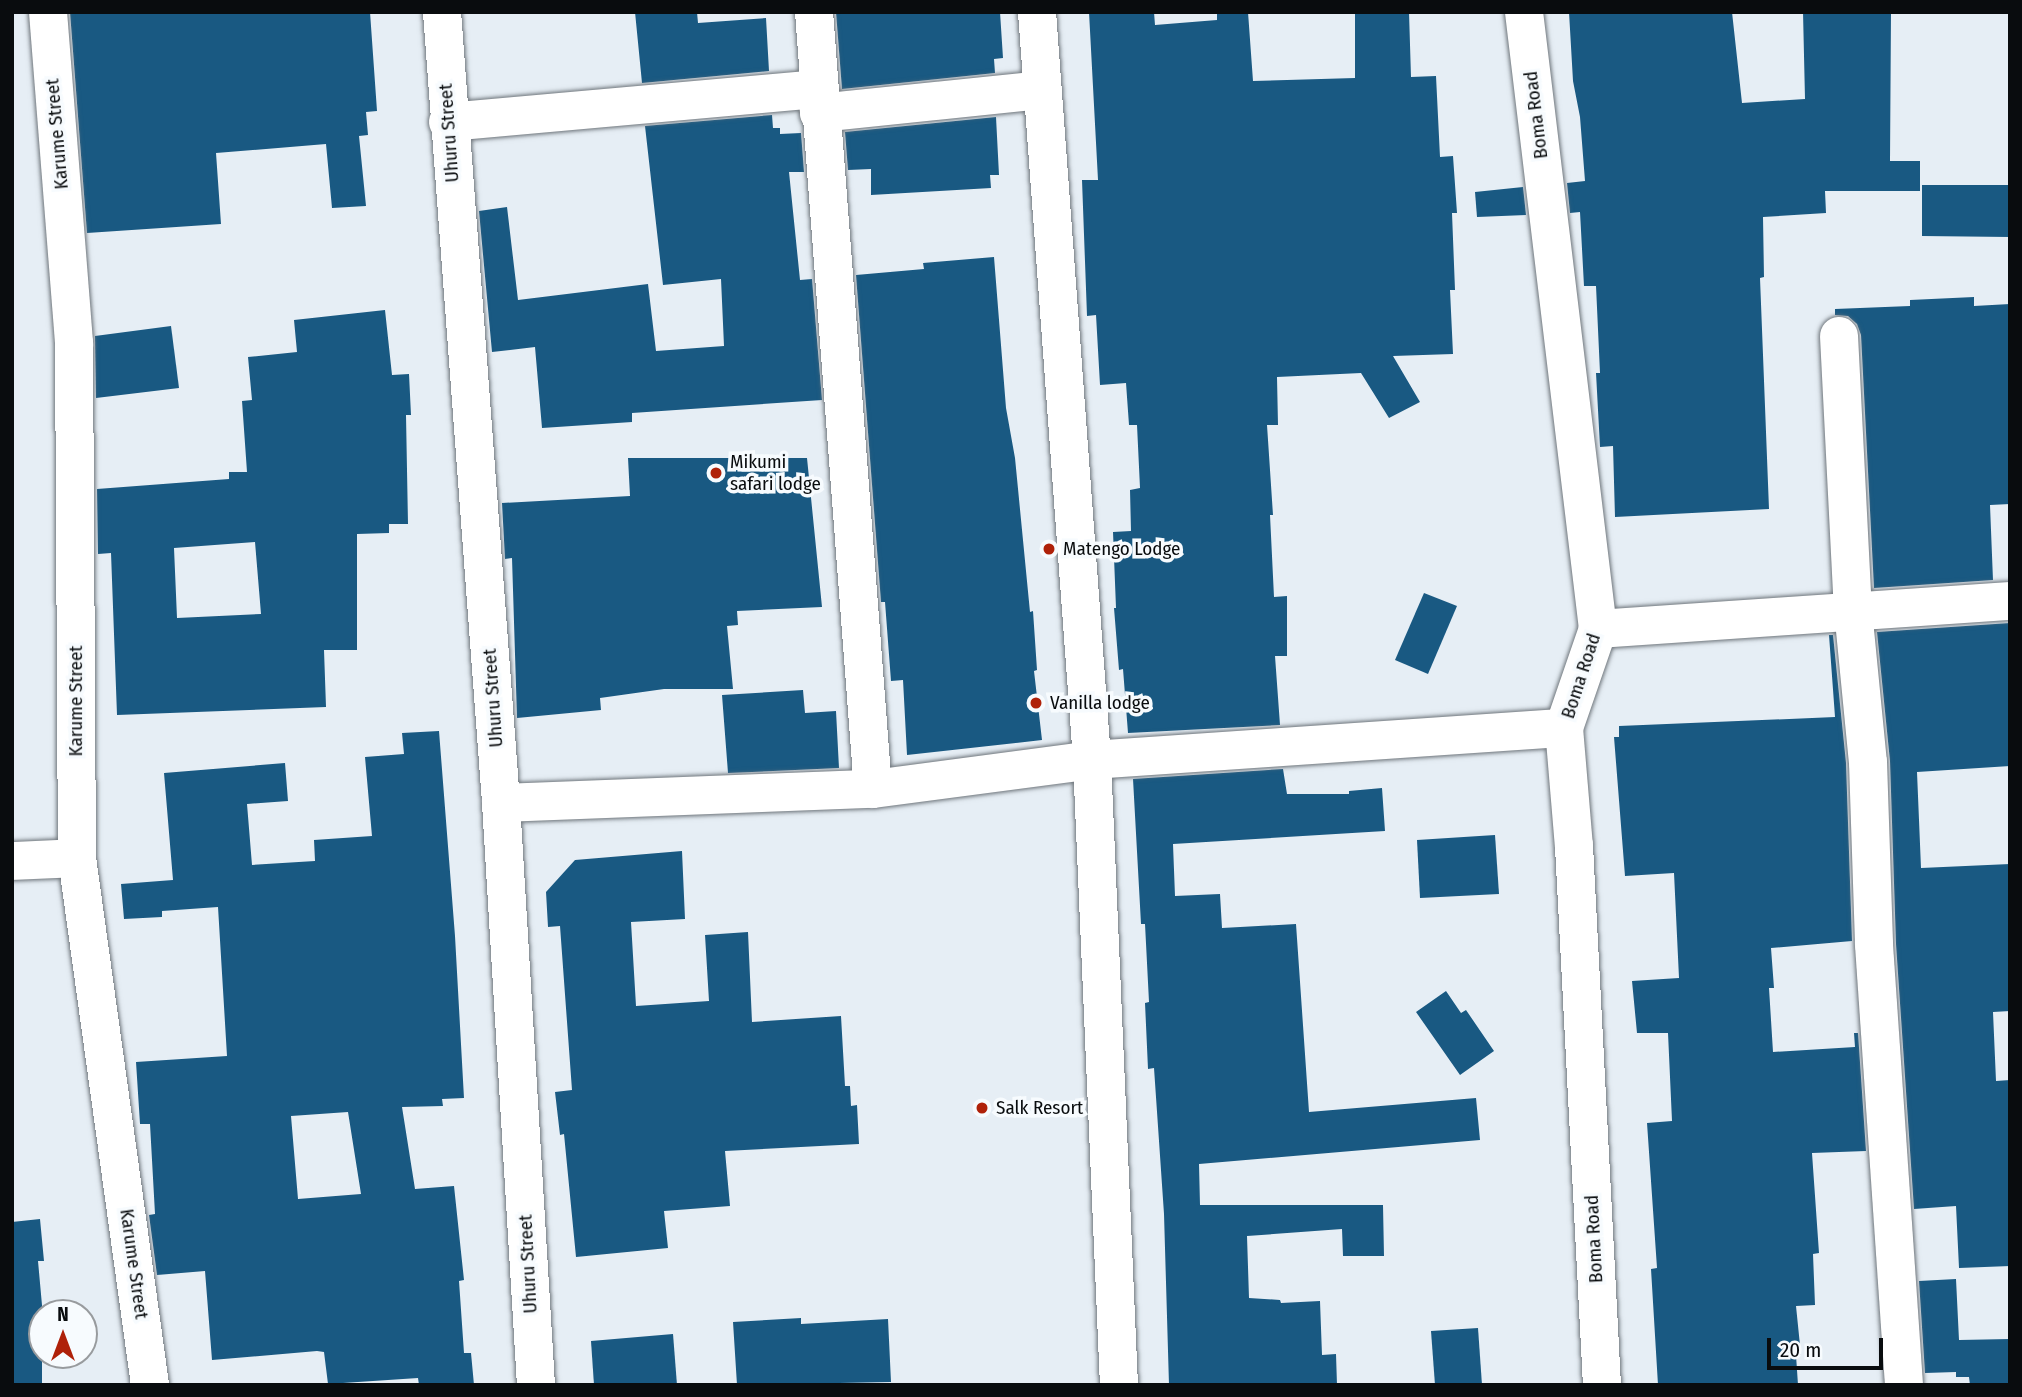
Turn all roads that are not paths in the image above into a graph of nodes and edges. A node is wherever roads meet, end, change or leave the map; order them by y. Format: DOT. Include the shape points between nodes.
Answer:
graph roads {
  1 [pos="48,12"];
  2 [pos="442,12"];
  3 [pos="814,12"];
  4 [pos="1037,12"];
  5 [pos="1524,12"];
  6 [pos="1041,90"];
  7 [pos="819,113"];
  8 [pos="448,121"];
  9 [pos="1839,336"];
  10 [pos="2010,601"];
  11 [pos="1853,610"];
  12 [pos="1598,629"];
  13 [pos="1564,727"];
  14 [pos="1093,760"];
  15 [pos="873,789"];
  16 [pos="501,803"];
  17 [pos="77,858"];
  18 [pos="12,861"];
  19 [pos="150,1385"];
  20 [pos="536,1385"];
  21 [pos="1119,1385"];
  22 [pos="1602,1385"];
  23 [pos="1904,1385"];
  1 -- 17 [label="street, Karume Street" via="74,343"];
  2 -- 8 [label="street, Uhuru Street"];
  3 -- 7 [label="street"];
  4 -- 6 [label="street"];
  5 -- 12 [label="street, Boma Road"];
  6 -- 7 [label="street"];
  6 -- 14 [label="street"];
  7 -- 8 [label="street" via="817,89"];
  7 -- 15 [label="street"];
  8 -- 16 [label="street, Uhuru Street"];
  9 -- 11 [label="street"];
  10 -- 11 [label="street"];
  11 -- 12 [label="street"];
  11 -- 23 [label="street" via="1868,762 1874,945"];
  12 -- 13 [label="street, Boma Road"];
  13 -- 14 [label="street"];
  13 -- 22 [label="street, Boma Road"];
  14 -- 15 [label="street"];
  14 -- 21 [label="street"];
  15 -- 16 [label="street"];
  16 -- 20 [label="street, Uhuru Street"];
  17 -- 18 [label="street"];
  17 -- 19 [label="street, Karume Street"];
}
